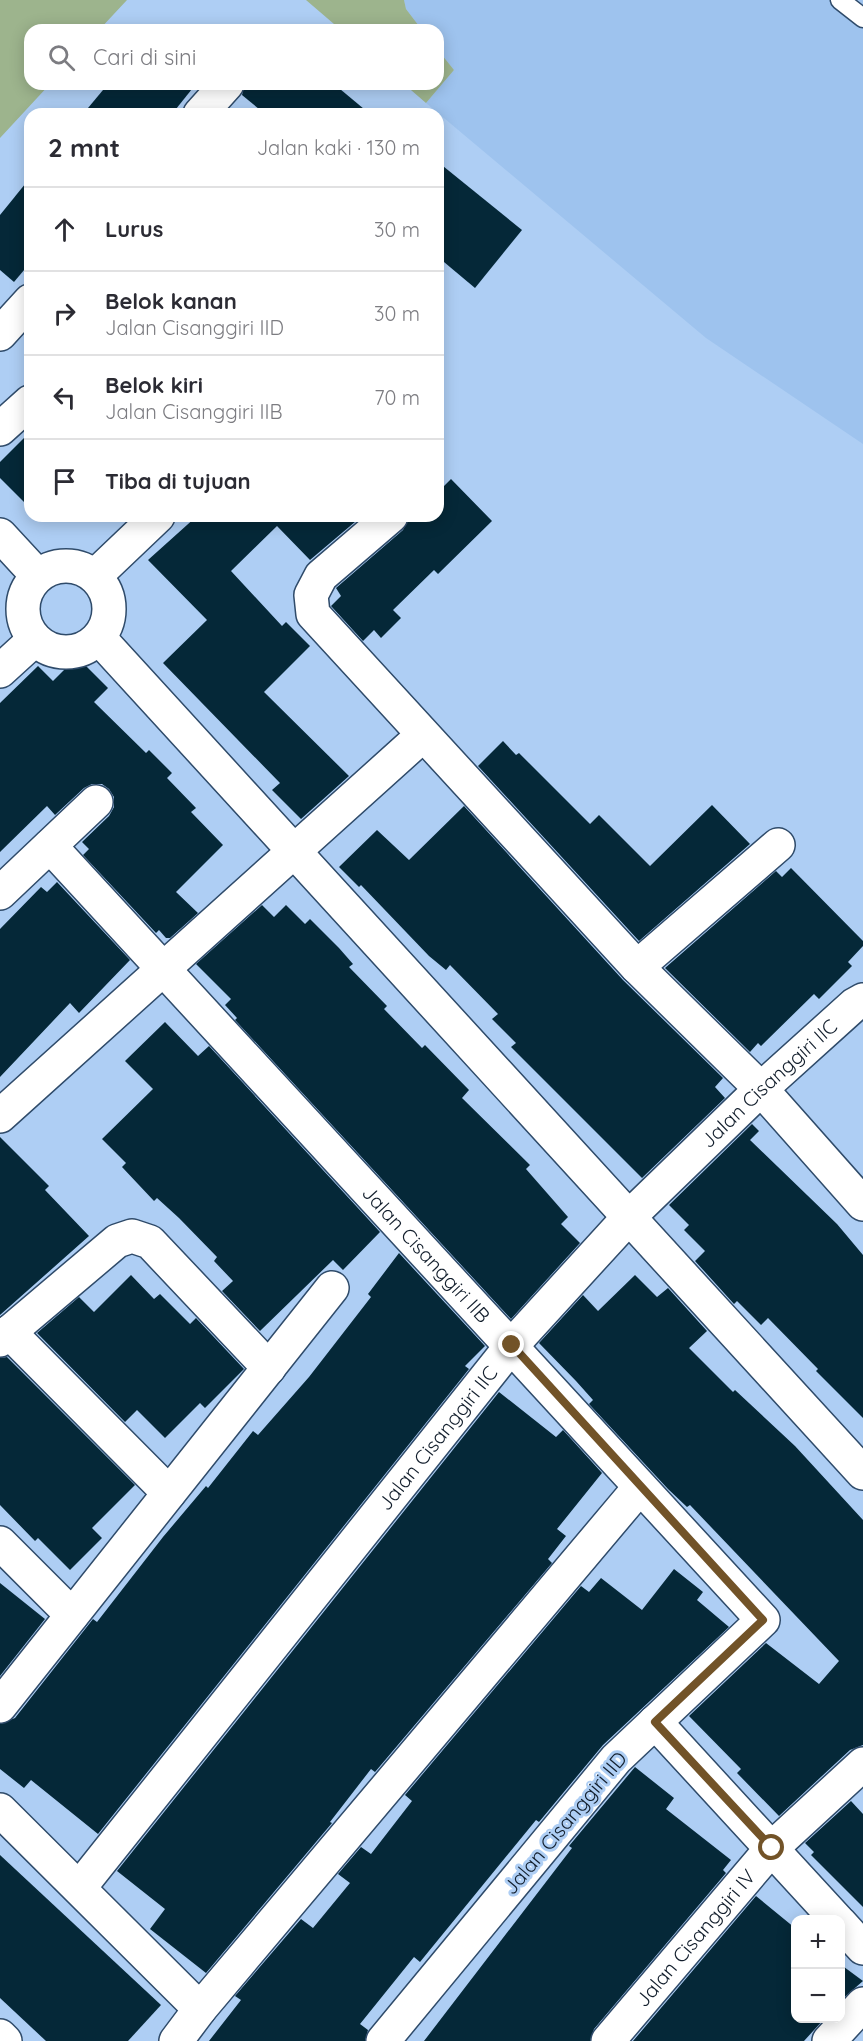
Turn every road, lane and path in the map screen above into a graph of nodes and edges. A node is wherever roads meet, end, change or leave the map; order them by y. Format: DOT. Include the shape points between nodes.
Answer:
graph roads {
  1 [pos="840,0"];
  2 [pos="863,18"];
  3 [pos="24,308"];
  4 [pos="0,334"];
  5 [pos="24,407"];
  6 [pos="0,429"];
  7 [pos="152,522"];
  8 [pos="384,522"];
  9 [pos="0,535"];
  10 [pos="38,575"];
  11 [pos="95,576"];
  12 [pos="99,638"];
  13 [pos="34,640"];
  14 [pos="0,671"];
  15 [pos="422,736"];
  16 [pos="96,802"];
  17 [pos="778,845"];
  18 [pos="50,846"];
  19 [pos="293,853"];
  20 [pos="0,893"];
  21 [pos="637,967"];
  22 [pos="163,969"];
  23 [pos="863,1000"];
  24 [pos="761,1089"];
  25 [pos="0,1116"];
  26 [pos="863,1204"];
  27 [pos="630,1216"];
  28 [pos="332,1288"];
  29 [pos="4,1336"];
  30 [pos="512,1345"];
  31 [pos="269,1368"];
  32 [pos="863,1473"];
  33 [pos="640,1487"];
  34 [pos="169,1493"];
  35 [pos="0,1543"];
  36 [pos="72,1615"];
  37 [pos="763,1620"];
  38 [pos="0,1706"];
  39 [pos="655,1722"];
  40 [pos="863,1764"];
  41 [pos="0,1810"];
  42 [pos="772,1848"];
  43 [pos="80,1887"];
  44 [pos="832,1915"];
  45 [pos="845,1928"];
  46 [pos="863,1948"];
  47 [pos="863,2004"];
  48 [pos="200,2008"];
  49 [pos="0,2036"];
  50 [pos="5,2041"];
  51 [pos="176,2041"];
  52 [pos="383,2041"];
  53 [pos="608,2041"];
  54 [pos="829,2041"];
  1 -- 2 [label="lane"];
  3 -- 4 [label="street"];
  5 -- 6 [label="street"];
  7 -- 11 [label="street"];
  8 -- 15 [label="street" via="321,576 311,595 313,614"];
  9 -- 10 [label="street"];
  10 -- 11 [label="street" via="66,564"];
  10 -- 13 [label="street" via="24,595 23,607 23,619"];
  11 -- 12 [label="street" via="107,595 109,618"];
  12 -- 13 [label="street" via="79,651 55,651"];
  12 -- 19 [label="street"];
  13 -- 14 [label="street"];
  15 -- 19 [label="street"];
  15 -- 21 [label="street"];
  16 -- 18 [label="street"];
  17 -- 21 [label="street"];
  18 -- 20 [label="street"];
  18 -- 22 [label="street, Jalan Cisanggiri IIB"];
  19 -- 22 [label="street"];
  19 -- 27 [label="street"];
  21 -- 24 [label="street"];
  22 -- 25 [label="street"];
  22 -- 30 [label="street, Jalan Cisanggiri IIB"];
  23 -- 24 [label="street, Jalan Cisanggiri IIC"];
  24 -- 26 [label="street"];
  24 -- 27 [label="street, Jalan Cisanggiri IIC"];
  27 -- 30 [label="street, Jalan Cisanggiri IIC"];
  27 -- 32 [label="street"];
  28 -- 31 [label="street"];
  29 -- 31 [label="street" via="117,1241 132,1236 150,1242"];
  29 -- 34 [label="street"];
  30 -- 33 [label="street, Jalan Cisanggiri IIB"];
  30 -- 43 [label="street, Jalan Cisanggiri IIC"];
  31 -- 34 [label="street"];
  33 -- 37 [label="street, Jalan Cisanggiri IIB"];
  33 -- 48 [label="street"];
  34 -- 36 [label="street"];
  35 -- 36 [label="street"];
  36 -- 38 [label="street"];
  37 -- 39 [label="street, Jalan Cisanggiri IID"];
  39 -- 42 [label="street"];
  39 -- 52 [label="street, Jalan Cisanggiri IID" via="616,1759"];
  40 -- 42 [label="street, Jalan Cisanggiri IV"];
  41 -- 43 [label="street"];
  42 -- 44 [label="street"];
  42 -- 53 [label="street, Jalan Cisanggiri IV"];
  43 -- 48 [label="street"];
  45 -- 46 [label="street"];
  47 -- 54 [label="street"];
  48 -- 51 [label="street"];
  49 -- 50 [label="street"];
}
